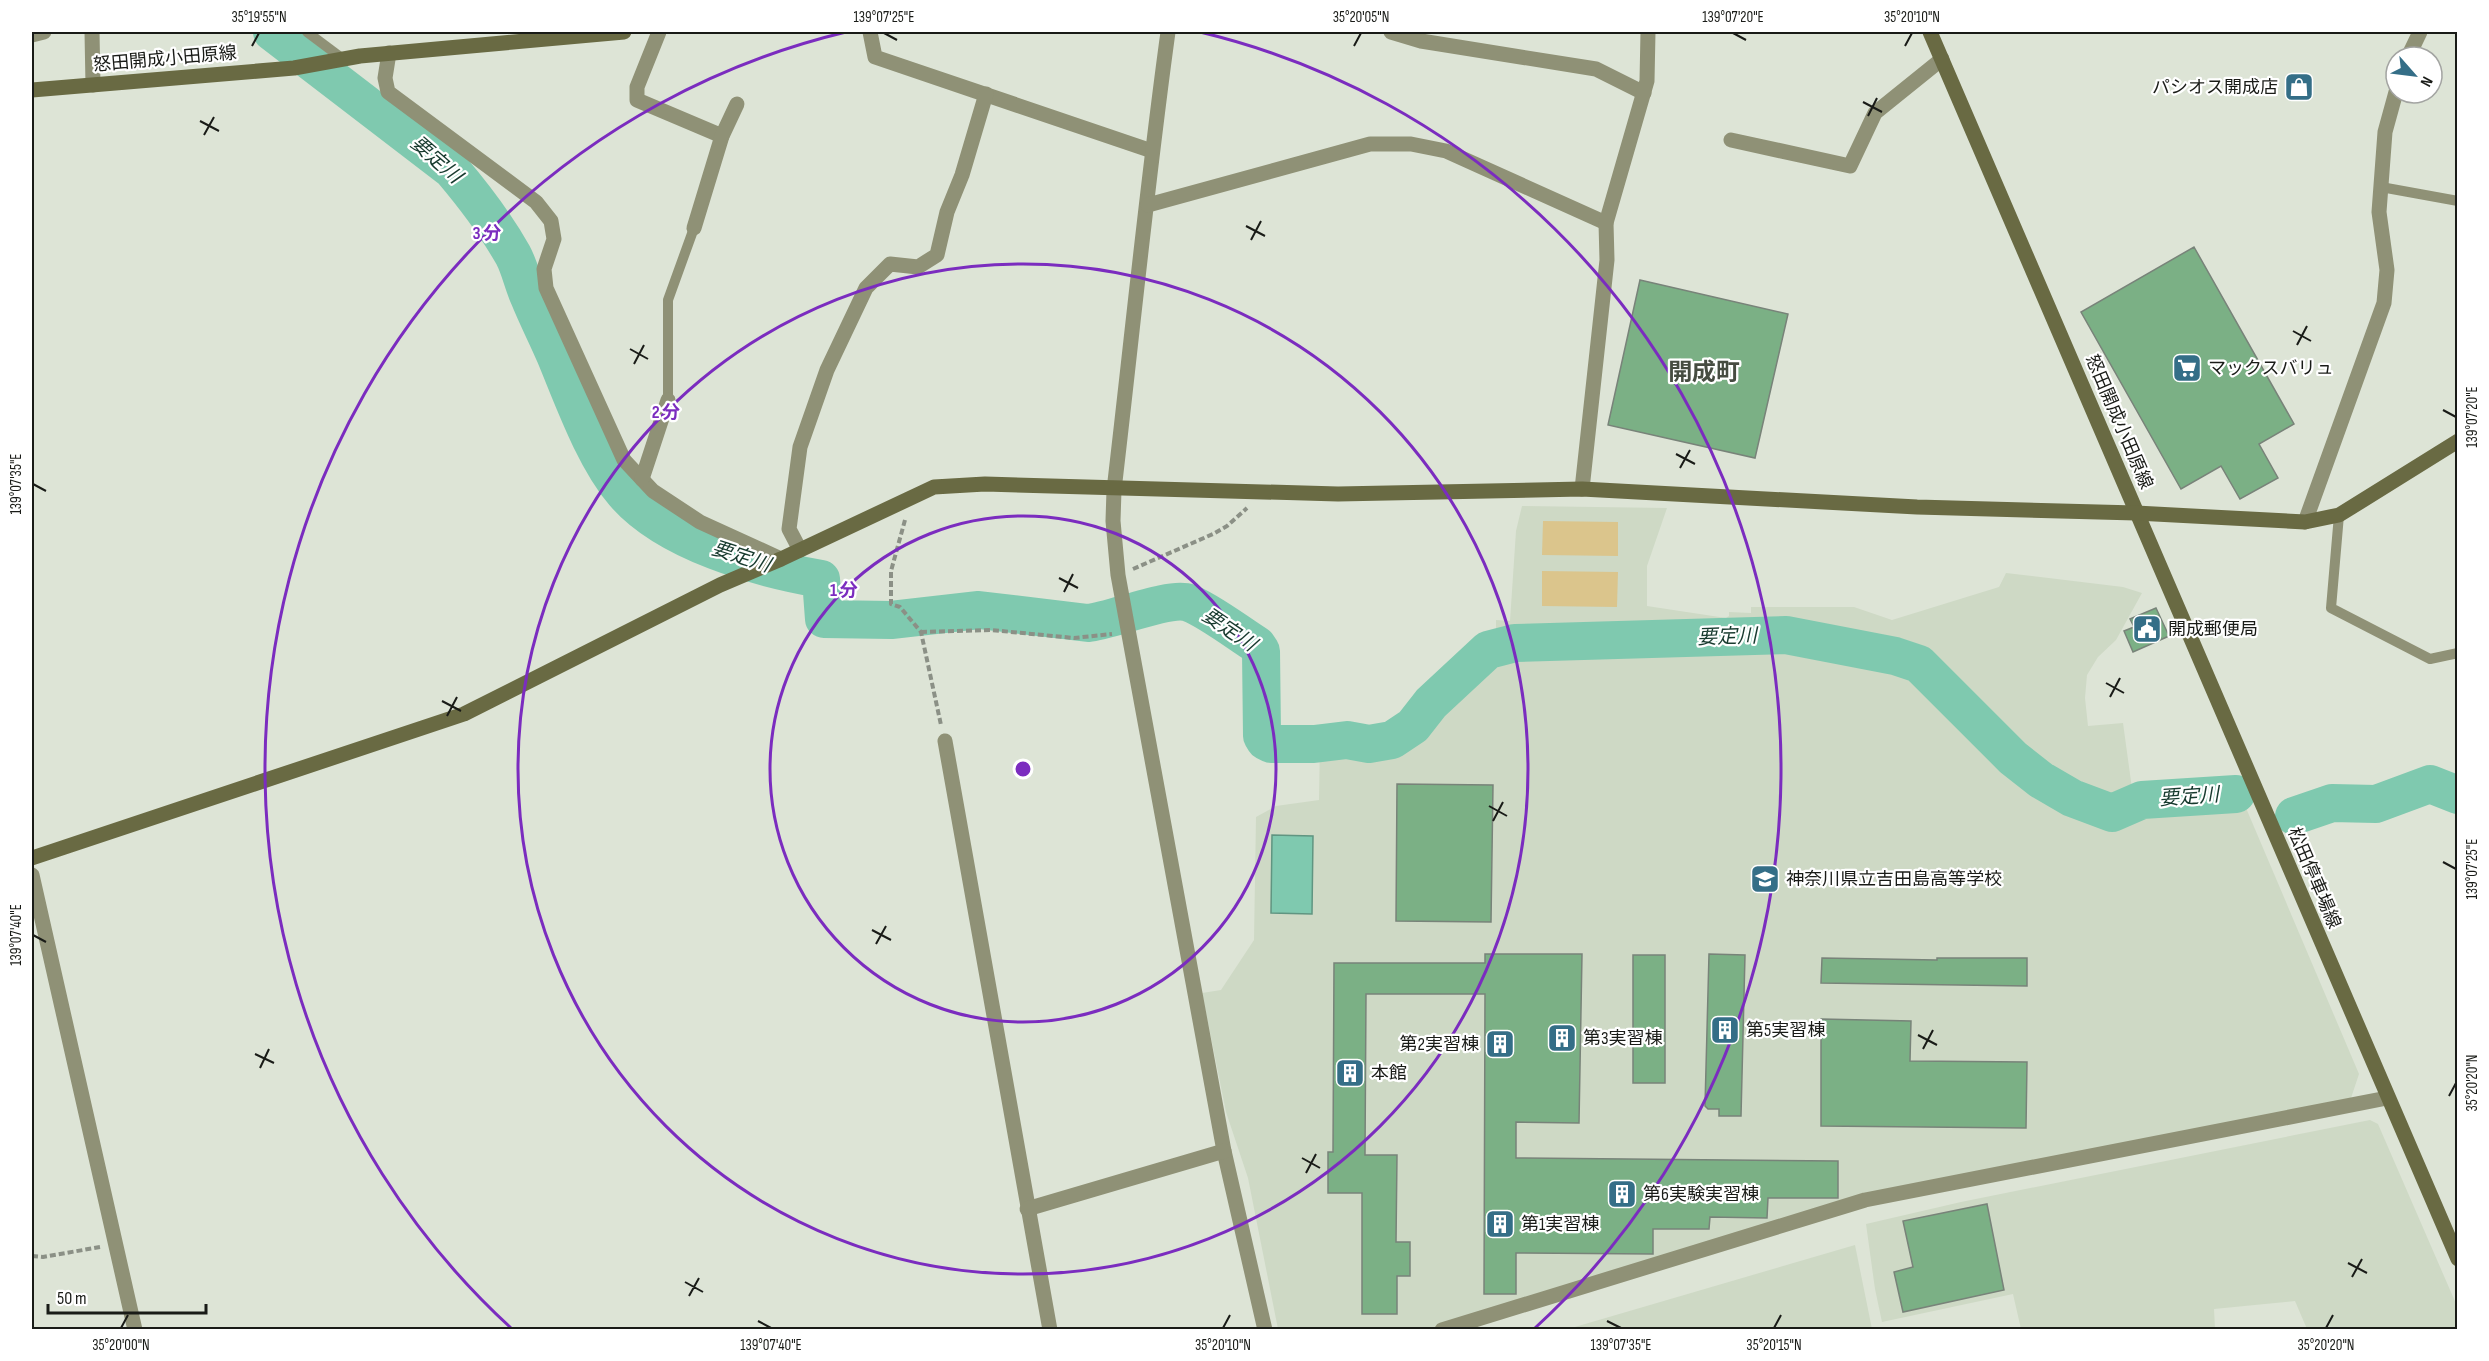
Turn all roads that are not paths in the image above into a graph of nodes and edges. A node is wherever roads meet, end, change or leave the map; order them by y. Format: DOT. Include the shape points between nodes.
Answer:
graph roads {
  1 [pos="45,32"];
  2 [pos="92,32"];
  3 [pos="307,32"];
  4 [pos="624,32"];
  5 [pos="658,32"];
  6 [pos="870,32"];
  7 [pos="1168,32"];
  8 [pos="1391,32"];
  9 [pos="1648,32"];
  10 [pos="1930,32"];
  11 [pos="32,34"];
  12 [pos="492,37"];
  13 [pos="389,53"];
  14 [pos="1942,59"];
  15 [pos="339,60"];
  16 [pos="93,85"];
  17 [pos="32,90"];
  18 [pos="1644,93"];
  19 [pos="986,94"];
  20 [pos="737,104"];
  21 [pos="2392,105"];
  22 [pos="722,136"];
  23 [pos="1731,140"];
  24 [pos="1152,151"];
  25 [pos="2381,187"];
  26 [pos="2457,201"];
  27 [pos="1148,206"];
  28 [pos="1606,223"];
  29 [pos="694,228"];
  30 [pos="668,400"];
  31 [pos="2457,441"];
  32 [pos="642,479"];
  33 [pos="1582,489"];
  34 [pos="1114,490"];
  35 [pos="2136,513"];
  36 [pos="2339,515"];
  37 [pos="2304,522"];
  38 [pos="800,550"];
  39 [pos="781,560"];
  40 [pos="2457,653"];
  41 [pos="945,741"];
  42 [pos="32,858"];
  43 [pos="32,875"];
  44 [pos="2387,1098"];
  45 [pos="1224,1151"];
  46 [pos="1027,1209"];
  47 [pos="2457,1259"];
  48 [pos="135,1329"];
  49 [pos="1050,1329"];
  50 [pos="1265,1329"];
  51 [pos="1442,1329"];
  1 -- 11 [label="street"];
  2 -- 16 [label="street"];
  3 -- 15 [label="lane"];
  4 -- 12 [label="main road, 怒田開成小田原線"];
  5 -- 22 [label="street" via="637,87 637,100"];
  6 -- 19 [label="street" via="875,57"];
  7 -- 24 [label="street"];
  8 -- 18 [label="street" via="1420,41 1596,69"];
  9 -- 18 [label="street"];
  10 -- 14 [label="main road, 怒田開成小田原線"];
  12 -- 13 [label="main road, 怒田開成小田原線"];
  13 -- 15 [label="main road, 怒田開成小田原線"];
  13 -- 32 [label="street" via="385,78 388,92 536,202 551,221 555,239 544,269 546,288 624,460"];
  14 -- 23 [label="street" via="1875,113 1850,166"];
  14 -- 35 [label="main road, 怒田開成小田原線"];
  15 -- 16 [label="main road, 怒田開成小田原線" via="294,68"];
  16 -- 17 [label="main road, 怒田開成小田原線"];
  18 -- 28 [label="street"];
  19 -- 24 [label="street"];
  19 -- 38 [label="street" via="937,255 918,267 890,264 866,288 827,370 800,447 789,529"];
  20 -- 22 [label="street"];
  21 -- 25 [label="street" via="2385,132"];
  22 -- 29 [label="street"];
  24 -- 27 [label="street"];
  25 -- 26 [label="lane"];
  25 -- 37 [label="street" via="2379,212 2387,270 2384,303"];
  27 -- 28 [label="street" via="1370,144 1411,144 1446,151"];
  27 -- 34 [label="street"];
  28 -- 33 [label="street" via="1607,260"];
  29 -- 30 [label="lane" via="668,300"];
  30 -- 32 [label="street"];
  31 -- 36 [label="main road, 怒田開成小田原線"];
  32 -- 39 [label="street" via="653,491 700,522"];
  33 -- 34 [label="main road" via="1338,495"];
  33 -- 35 [label="main road" via="1917,507"];
  34 -- 38 [label="main road" via="934,487"];
  34 -- 45 [label="street" via="1118,575"];
  35 -- 37 [label="main road, 怒田開成小田原線"];
  35 -- 44 [label="main road, 松田停車場線"];
  36 -- 37 [label="main road, 怒田開成小田原線"];
  36 -- 40 [label="lane" via="2331,608 2430,659"];
  38 -- 39 [label="main road"];
  39 -- 42 [label="main road" via="720,585 464,714"];
  41 -- 46 [label="street"];
  43 -- 48 [label="street"];
  44 -- 47 [label="main road, 松田停車場線"];
  44 -- 51 [label="street" via="1866,1200"];
  45 -- 46 [label="street"];
  45 -- 50 [label="street"];
  46 -- 49 [label="street"];
}
